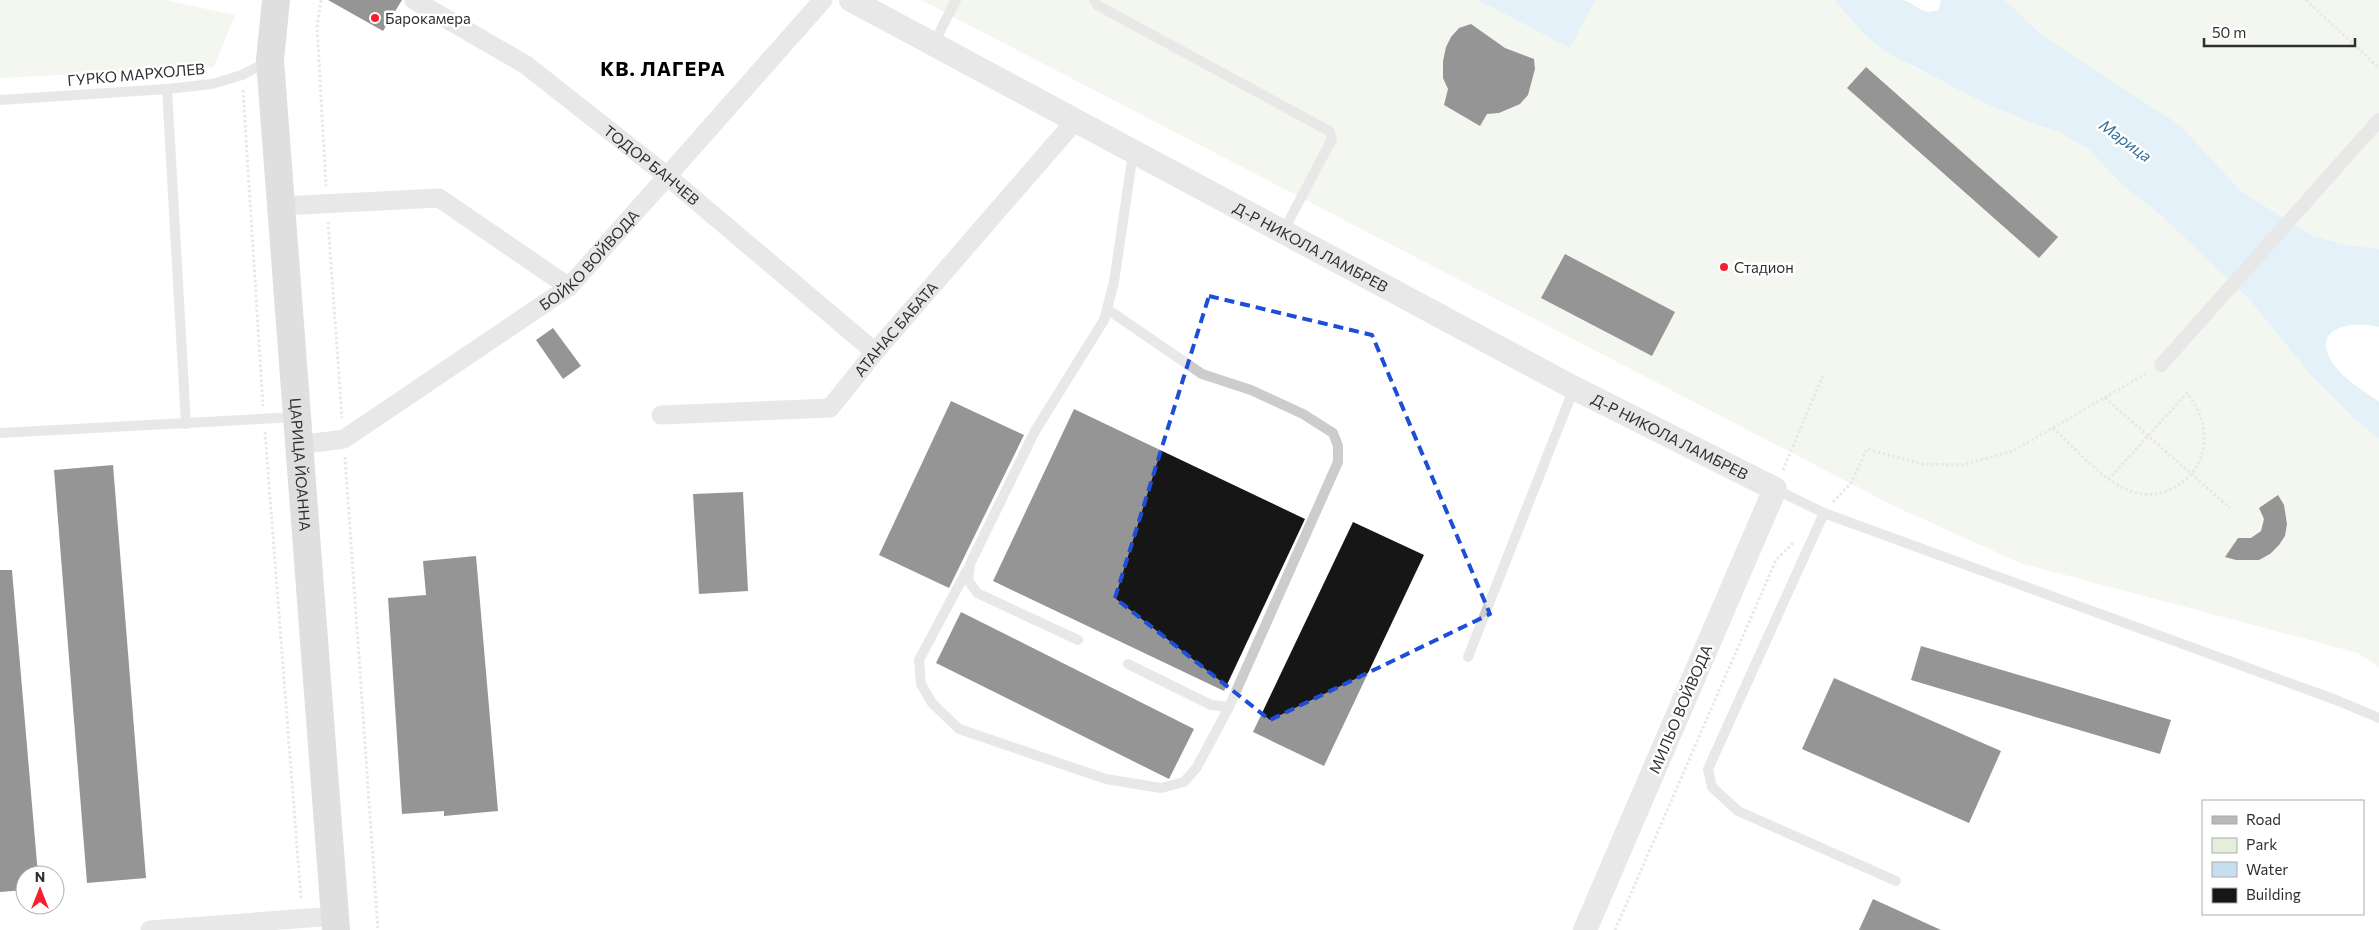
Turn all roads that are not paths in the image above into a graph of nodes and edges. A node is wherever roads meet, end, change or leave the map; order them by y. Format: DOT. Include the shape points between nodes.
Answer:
graph roads {
  1 [pos="276,0"];
  2 [pos="414,0"];
  3 [pos="823,0"];
  4 [pos="851,0"];
  5 [pos="956,0"];
  6 [pos="1094,0"];
  7 [pos="932,45"];
  8 [pos="270,60"];
  9 [pos="167,89"];
  10 [pos="0,100"];
  11 [pos="2379,120"];
  12 [pos="1075,121"];
  13 [pos="1134,153"];
  14 [pos="667,176"];
  15 [pos="281,206"];
  16 [pos="1282,232"];
  17 [pos="570,287"];
  18 [pos="1107,309"];
  19 [pos="875,352"];
  20 [pos="2161,366"];
  21 [pos="1574,388"];
  22 [pos="661,415"];
  23 [pos="297,416"];
  24 [pos="186,424"];
  25 [pos="0,433"];
  26 [pos="299,445"];
  27 [pos="1775,489"];
  28 [pos="1824,512"];
  29 [pos="970,564"];
  30 [pos="1078,640"];
  31 [pos="1468,656"];
  32 [pos="1128,664"];
  33 [pos="1229,706"];
  34 [pos="2379,718"];
  35 [pos="1896,882"];
  36 [pos="335,923"];
  37 [pos="150,930"];
  38 [pos="1585,930"];
  1 -- 8 [label="main road, ЦАРИЦА ЙОАННА"];
  2 -- 14 [label="street, ТОДОР БАНЧЕВ" via="526,65"];
  3 -- 14 [label="street, БОЙКО ВОЙВОДА"];
  4 -- 7 [label="street, Д-Р НИКОЛА ЛАМБРЕВ"];
  5 -- 7 [label="lane"];
  6 -- 16 [label="lane" via="1096,5 1329,130 1332,139"];
  7 -- 12 [label="street, Д-Р НИКОЛА ЛАМБРЕВ"];
  8 -- 9 [label="lane, ГУРКО МАРХОЛЕВ" via="242,75 212,84"];
  8 -- 15 [label="main road, ЦАРИЦА ЙОАННА"];
  9 -- 10 [label="lane, ГУРКО МАРХОЛЕВ"];
  9 -- 24 [label="lane"];
  11 -- 20 [label="street"];
  12 -- 13 [label="street, Д-Р НИКОЛА ЛАМБРЕВ"];
  12 -- 19 [label="street, АТАНАС БАБАТА"];
  13 -- 16 [label="street, Д-Р НИКОЛА ЛАМБРЕВ"];
  13 -- 18 [label="lane"];
  14 -- 17 [label="street, БОЙКО ВОЙВОДА"];
  14 -- 19 [label="street, ТОДОР БАНЧЕВ"];
  15 -- 17 [label="street" via="439,198"];
  15 -- 23 [label="main road, ЦАРИЦА ЙОАННА"];
  16 -- 21 [label="street, Д-Р НИКОЛА ЛАМБРЕВ"];
  17 -- 26 [label="street, БОЙКО ВОЙВОДА" via="344,439"];
  18 -- 29 [label="lane" via="1104,320 1035,431"];
  18 -- 33 [label="lane" via="1202,374 1251,390 1302,414 1333,433 1338,446 1338,462"];
  19 -- 22 [label="street, АТАНАС БАБАТА" via="830,408"];
  21 -- 27 [label="street, Д-Р НИКОЛА ЛАМБРЕВ"];
  21 -- 31 [label="lane"];
  23 -- 24 [label="lane"];
  23 -- 26 [label="main road, ЦАРИЦА ЙОАННА"];
  24 -- 25 [label="lane"];
  26 -- 36 [label="main road, ЦАРИЦА ЙОАННА"];
  27 -- 28 [label="lane"];
  27 -- 38 [label="street, МИЛЬО ВОЙВОДА"];
  28 -- 34 [label="lane"];
  28 -- 35 [label="lane" via="1708,769 1712,787 1738,811"];
  29 -- 30 [label="lane" via="968,580 977,593"];
  29 -- 33 [label="lane" via="919,660 921,684 932,703 959,729 1106,779 1161,788 1184,782 1197,767"];
  32 -- 33 [label="lane" via="1211,704"];
  36 -- 37 [label="street" via="303,918"];
}
